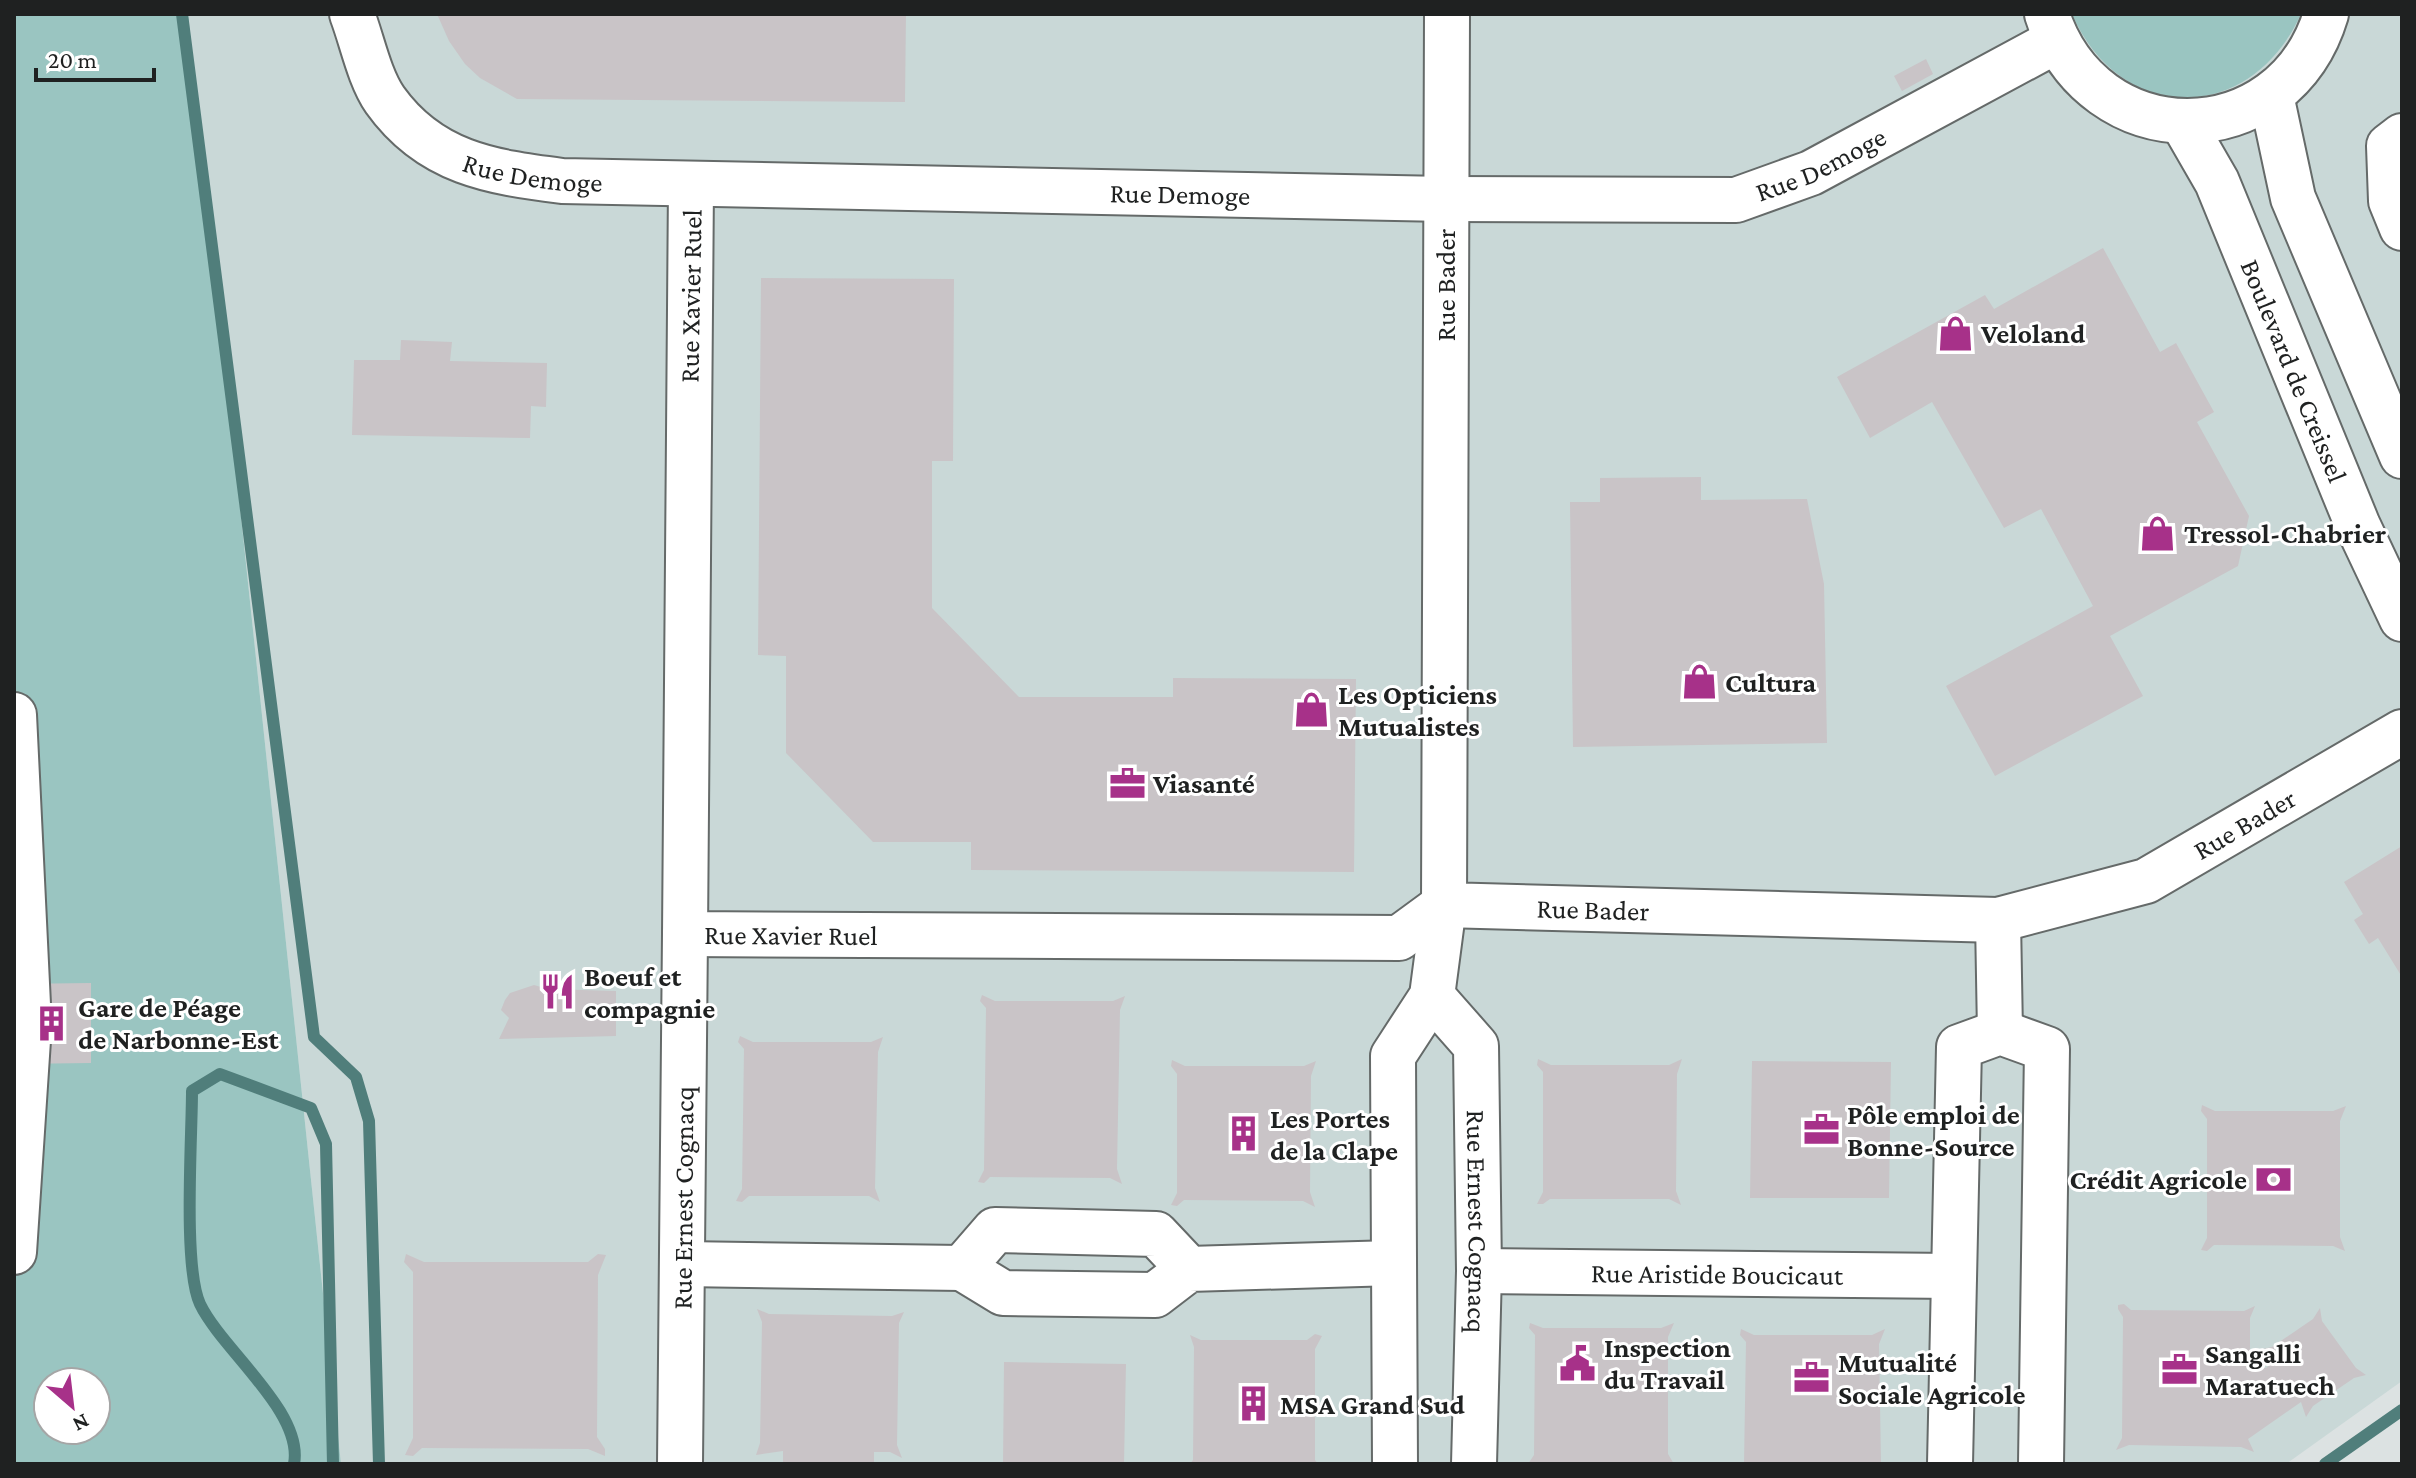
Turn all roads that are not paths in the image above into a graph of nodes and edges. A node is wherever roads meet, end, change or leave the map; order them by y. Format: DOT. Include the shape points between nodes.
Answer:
graph roads {
  1 [pos="352,14"];
  2 [pos="1447,14"];
  3 [pos="2326,14"];
  4 [pos="2052,28"];
  5 [pos="2271,95"];
  6 [pos="2183,123"];
  7 [pos="2402,136"];
  8 [pos="691,184"];
  9 [pos="1445,199"];
  10 [pos="2402,228"];
  11 [pos="2402,456"];
  12 [pos="2402,619"];
  13 [pos="14,715"];
  14 [pos="2402,732"];
  15 [pos="1444,905"];
  16 [pos="1998,920"];
  17 [pos="685,934"];
  18 [pos="1432,996"];
  19 [pos="2000,1032"];
  20 [pos="14,1252"];
  21 [pos="1394,1263"];
  22 [pos="683,1264"];
  23 [pos="962,1268"];
  24 [pos="1189,1269"];
  25 [pos="1479,1271"];
  26 [pos="1954,1276"];
  27 [pos="680,1464"];
  28 [pos="1395,1464"];
  29 [pos="1474,1464"];
  30 [pos="1950,1464"];
  31 [pos="2041,1464"];
  1 -- 8 [label="main road, Rue Demoge" via="383,98 424,142 490,171 562,181"];
  2 -- 9 [label="main road, Rue Bader"];
  3 -- 5 [label="main road" via="2319,38 2299,70"];
  4 -- 6 [label="main road" via="2078,74 2108,100 2144,116"];
  4 -- 9 [label="main road, Rue Demoge" via="1811,173 1736,200"];
  5 -- 6 [label="main road" via="2229,116"];
  5 -- 11 [label="main road" via="2293,198"];
  6 -- 12 [label="main road, Boulevard de Creissel" via="2217,182 2358,526"];
  7 -- 10 [label="main road" via="2389,146 2391,201"];
  8 -- 9 [label="main road, Rue Demoge"];
  8 -- 17 [label="main road, Rue Xavier Ruel"];
  9 -- 15 [label="main road, Rue Bader"];
  13 -- 20 [label="main road" via="29,1025"];
  14 -- 16 [label="main road, Rue Bader" via="2146,881"];
  15 -- 16 [label="main road, Rue Bader"];
  15 -- 17 [label="main road, Rue Xavier Ruel" via="1399,938"];
  15 -- 18 [label="main road"];
  16 -- 19 [label="main road"];
  17 -- 22 [label="main road, Rue Ernest Cognacq"];
  18 -- 21 [label="main road" via="1393,1056"];
  18 -- 25 [label="main road, Rue Ernest Cognacq" via="1476,1046"];
  19 -- 26 [label="main road" via="1959,1047"];
  19 -- 31 [label="main road" via="2047,1049"];
  21 -- 24 [label="main road"];
  21 -- 28 [label="main road"];
  22 -- 23 [label="main road"];
  22 -- 27 [label="main road, Rue Ernest Cognacq"];
  23 -- 24 [label="main road" via="1003,1293 1155,1295"];
  23 -- 24 [label="main road" via="995,1230 1156,1234"];
  25 -- 26 [label="main road, Rue Aristide Boucicaut"];
  25 -- 29 [label="main road, Rue Ernest Cognacq"];
  26 -- 30 [label="main road"];
}
